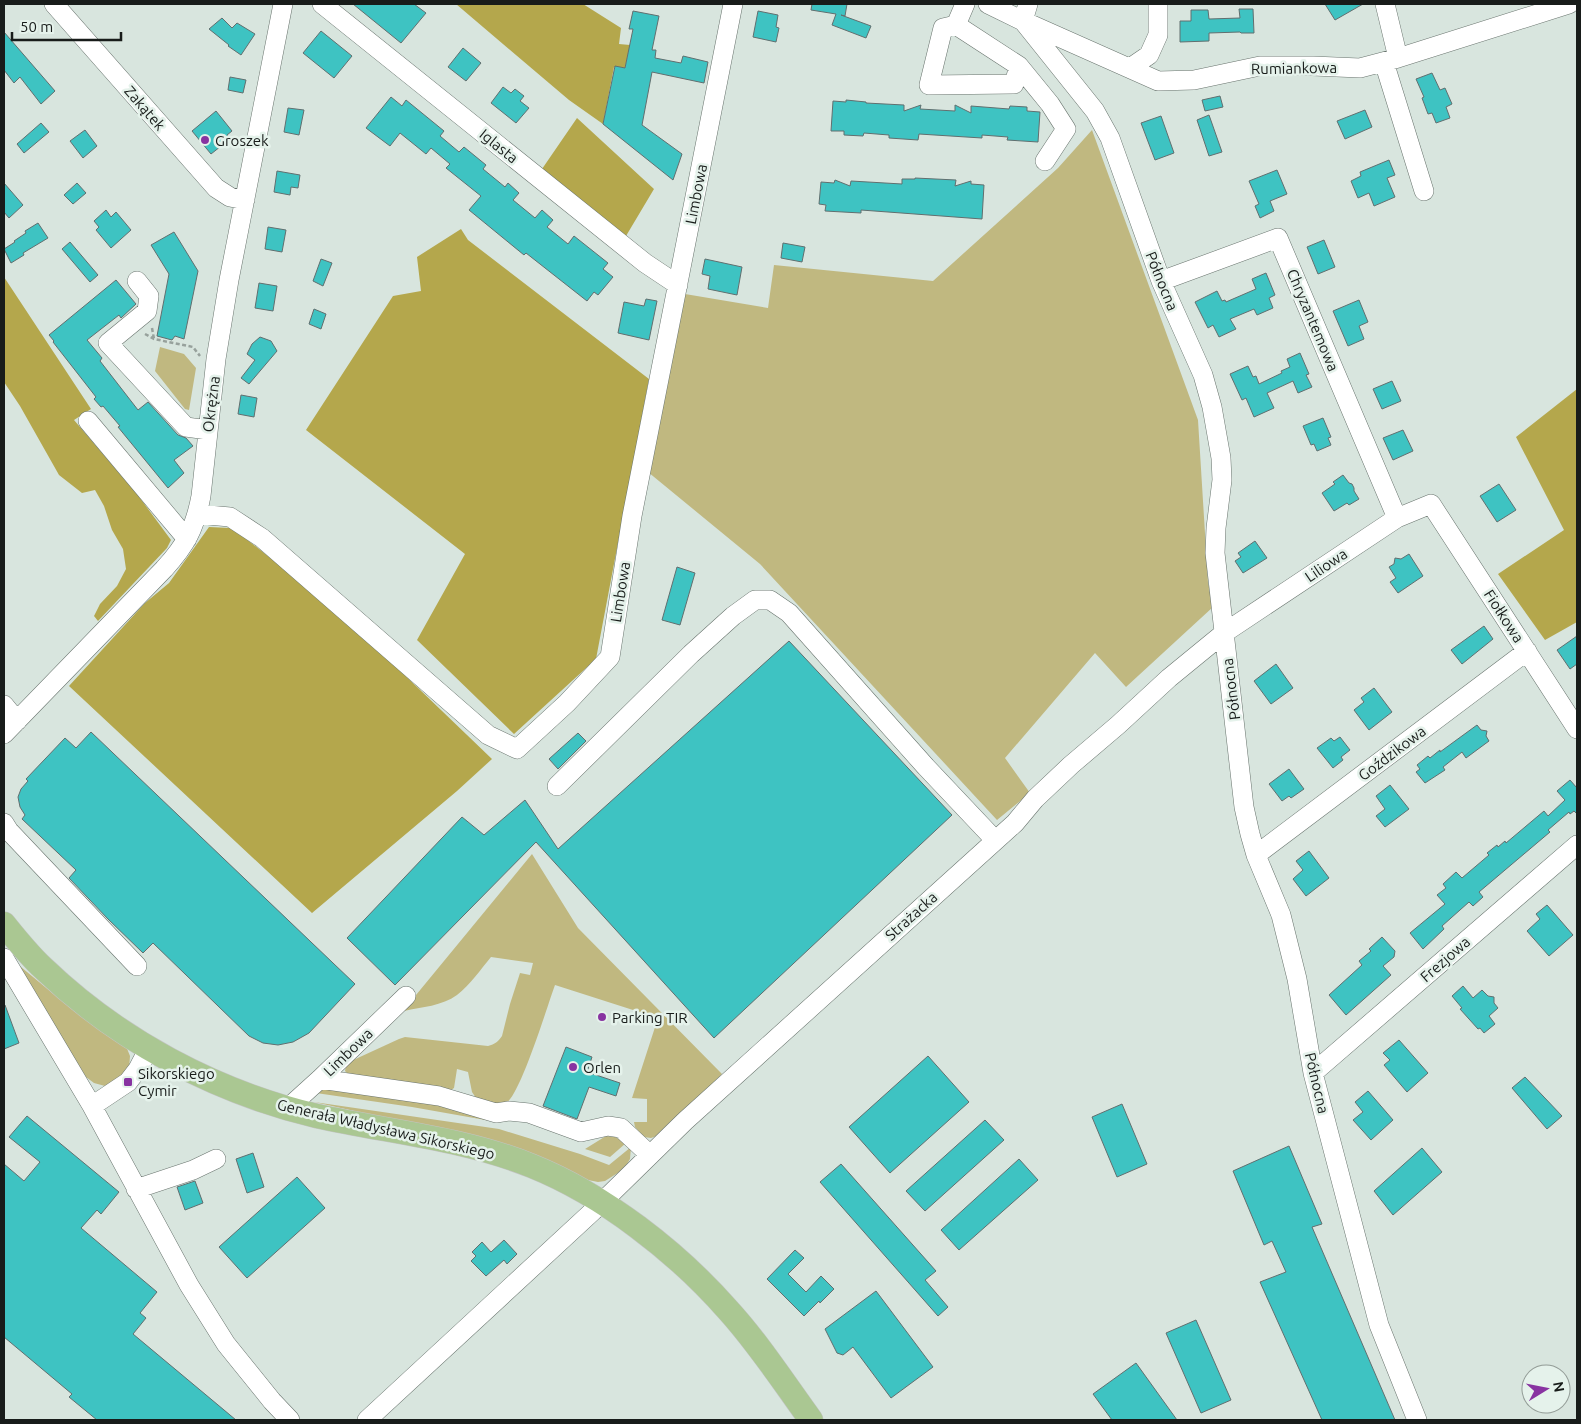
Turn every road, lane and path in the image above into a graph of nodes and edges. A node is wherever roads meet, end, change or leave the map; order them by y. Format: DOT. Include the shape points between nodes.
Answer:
graph roads {
  1 [pos="54,4"];
  2 [pos="283,4"];
  3 [pos="322,4"];
  4 [pos="733,4"];
  5 [pos="964,4"];
  6 [pos="988,4"];
  7 [pos="1158,4"];
  8 [pos="1385,4"];
  9 [pos="1569,4"];
  10 [pos="1026,12"];
  11 [pos="956,25"];
  12 [pos="1391,60"];
  13 [pos="1019,66"];
  14 [pos="1130,68"];
  15 [pos="1045,161"];
  16 [pos="1424,191"];
  17 [pos="245,200"];
  18 [pos="137,281"];
  19 [pos="1161,282"];
  20 [pos="678,285"];
  21 [pos="131,324"];
  22 [pos="203,359"];
  23 [pos="88,421"];
  24 [pos="208,430"];
  25 [pos="1431,504"];
  26 [pos="197,514"];
  27 [pos="1397,518"];
  28 [pos="186,539"];
  29 [pos="1224,633"];
  30 [pos="1527,651"];
  31 [pos="4,705"];
  32 [pos="10,728"];
  33 [pos="1577,729"];
  34 [pos="557,786"];
  35 [pos="4,823"];
  36 [pos="995,840"];
  37 [pos="1577,845"];
  38 [pos="1256,855"];
  39 [pos="4,924"];
  40 [pos="4,958"];
  41 [pos="137,966"];
  42 [pos="406,996"];
  43 [pos="149,1048"];
  44 [pos="1313,1073"];
  45 [pos="320,1079"];
  46 [pos="92,1106"];
  47 [pos="288,1108"];
  48 [pos="650,1155"];
  49 [pos="216,1158"];
  50 [pos="136,1189"];
  51 [pos="602,1203"];
  52 [pos="290,1420"];
  53 [pos="367,1420"];
  54 [pos="810,1420"];
  55 [pos="1417,1420"];
  1 -- 17 [label="street, Zakątek" via="216,188 230,197"];
  2 -- 17 [label="street, Okrężna"];
  3 -- 20 [label="street, Iglasta" via="645,263"];
  4 -- 20 [label="street, Limbowa"];
  5 -- 11 [label="street"];
  6 -- 10 [label="street, Północna"];
  7 -- 14 [label="street" via="1158,35 1149,55"];
  8 -- 12 [label="street"];
  9 -- 12 [label="street, Rumiankowa"];
  10 -- 14 [label="street, Rumiankowa"];
  10 -- 19 [label="street, Północna" via="1110,138"];
  11 -- 13 [label="street"];
  11 -- 13 [label="street" via="943,28 929,84 1014,84"];
  12 -- 14 [label="street, Rumiankowa" via="1360,68 1260,66 1194,80 1158,81"];
  12 -- 16 [label="street"];
  13 -- 15 [label="street" via="1066,129"];
  17 -- 24 [label="street, Okrężna" via="229,280"];
  18 -- 21 [label="street" via="149,296 147,311"];
  19 -- 27 [label="street, Chryzantemowa" via="1278,238"];
  19 -- 29 [label="street, Północna" via="1203,375 1212,407 1221,458 1215,553"];
  20 -- 26 [label="street, Limbowa" via="632,516 610,657 567,704 517,749 488,735 262,538 230,517"];
  21 -- 22 [label="path" via="154,338 193,347"];
  21 -- 24 [label="street" via="108,343 186,427"];
  23 -- 28 [label="street"];
  24 -- 26 [label="street, Okrężna"];
  25 -- 27 [label="street, Liliowa"];
  25 -- 30 [label="street, Fiołkowa"];
  26 -- 28 [label="street, Okrężna"];
  27 -- 29 [label="street, Liliowa"];
  28 -- 32 [label="street, Okrężna" via="164,569"];
  29 -- 36 [label="street, Strażacka" via="1071,765"];
  29 -- 38 [label="street, Północna" via="1244,807"];
  30 -- 33 [label="street, Fiołkowa"];
  30 -- 38 [label="street, Goździkowa"];
  31 -- 32 [label="street"];
  34 -- 36 [label="street" via="733,616 755,600 770,600 789,613 926,768"];
  35 -- 41 [label="street"];
  36 -- 48 [label="street, Strażacka"];
  37 -- 44 [label="street, Frezjowa"];
  38 -- 44 [label="street, Północna" via="1281,916"];
  39 -- 43 [label="main road, Generała Władysława Sikorskiego" via="42,968 78,999"];
  40 -- 46 [label="street"];
  42 -- 45 [label="street, Limbowa"];
  43 -- 46 [label="street" via="128,1082"];
  43 -- 47 [label="main road, Generała Władysława Sikorskiego" via="232,1089"];
  44 -- 55 [label="street, Północna" via="1379,1325"];
  45 -- 47 [label="street, Limbowa"];
  45 -- 48 [label="street" via="439,1096 496,1113 529,1113 581,1132 608,1126 621,1128"];
  46 -- 50 [label="street"];
  47 -- 51 [label="main road, Generała Władysława Sikorskiego" via="490,1151 532,1166"];
  48 -- 51 [label="street, Strażacka"];
  49 -- 50 [label="street" via="193,1170"];
  50 -- 52 [label="street" via="189,1286 226,1344"];
  51 -- 53 [label="street, Strażacka"];
  51 -- 54 [label="main road, Generała Władysława Sikorskiego" via="680,1261 729,1310"];
}
